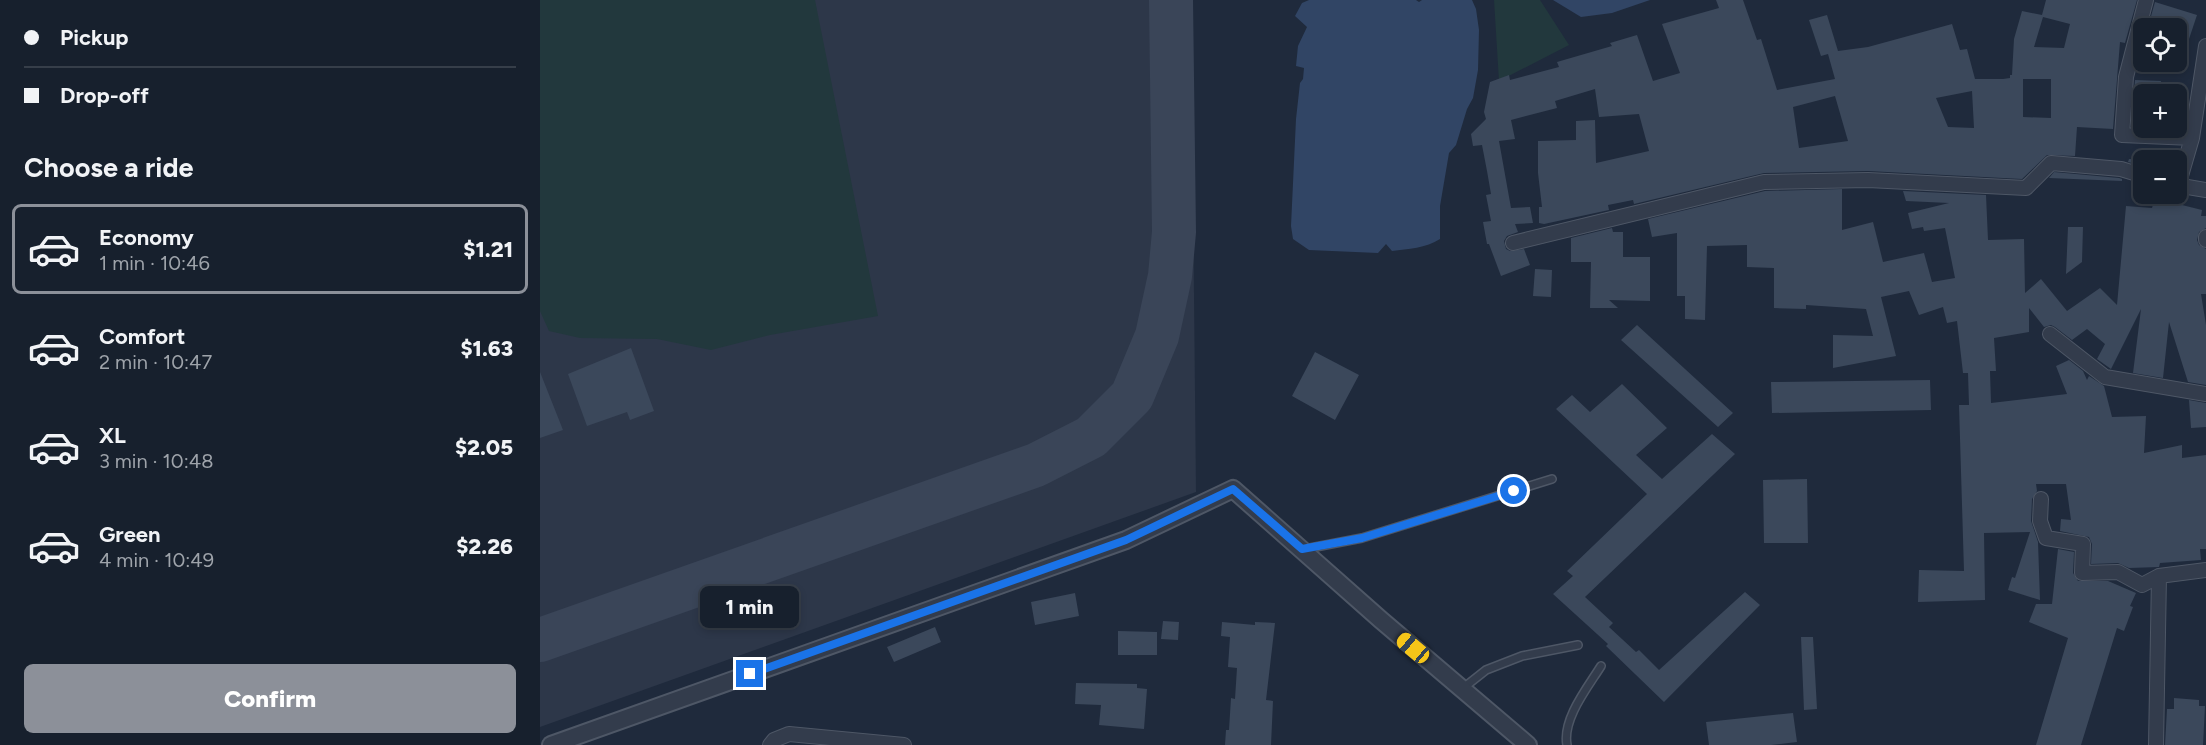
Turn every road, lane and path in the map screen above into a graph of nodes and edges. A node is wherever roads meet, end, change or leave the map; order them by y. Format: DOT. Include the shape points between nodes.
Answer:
graph roads {
  1 [pos="2145,0"];
  2 [pos="2206,46"];
  3 [pos="2192,138"];
  4 [pos="2187,154"];
  5 [pos="2133,173"];
  6 [pos="2187,187"];
  7 [pos="2206,190"];
  8 [pos="1513,243"];
  9 [pos="2050,334"];
  10 [pos="2206,394"];
  11 [pos="1552,479"];
  12 [pos="2041,499"];
  13 [pos="1302,549"];
  14 [pos="2206,570"];
  15 [pos="2159,576"];
  16 [pos="1578,645"];
  17 [pos="1601,666"];
  18 [pos="1462,689"];
  19 [pos="551,745"];
  20 [pos="770,745"];
  21 [pos="904,745"];
  22 [pos="1528,745"];
  23 [pos="1567,745"];
  24 [pos="2156,745"];
  1 -- 3 [label="street" via="2126,77 2122,135"];
  2 -- 3 [label="street"];
  3 -- 4 [label="street"];
  5 -- 8 [label="street" via="2051,163 2026,188 1857,180 1764,182"];
  6 -- 7 [label="street"];
  9 -- 10 [label="street" via="2104,377"];
  11 -- 13 [label="lane" via="1362,538"];
  12 -- 15 [label="street" via="2040,520 2046,538 2083,544 2082,573 2118,572 2142,585"];
  13 -- 18 [label="street"];
  13 -- 19 [label="street" via="1233,489 1126,540"];
  14 -- 15 [label="street"];
  15 -- 24 [label="street"];
  16 -- 18 [label="lane" via="1513,659 1486,670"];
  17 -- 23 [label="lane" via="1574,707"];
  18 -- 22 [label="street"];
  20 -- 21 [label="street" via="789,734"];
}
